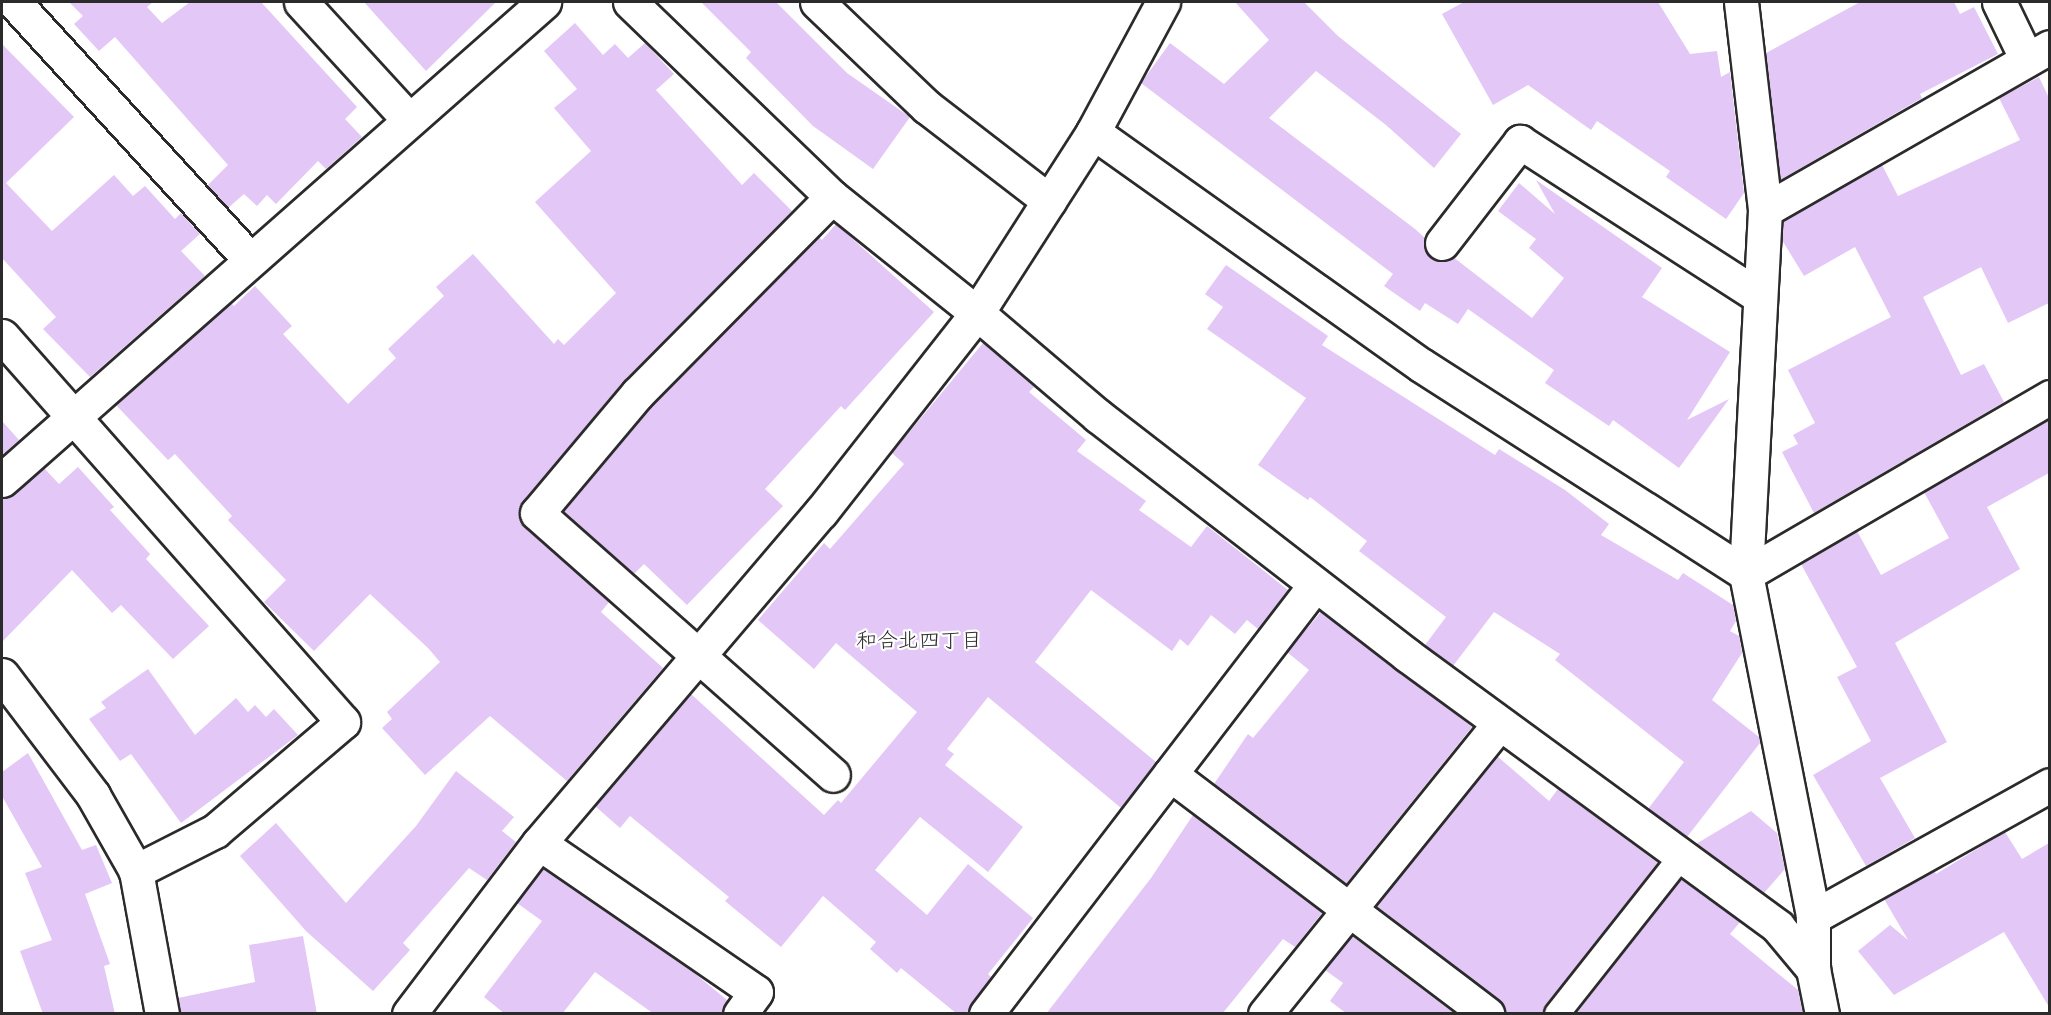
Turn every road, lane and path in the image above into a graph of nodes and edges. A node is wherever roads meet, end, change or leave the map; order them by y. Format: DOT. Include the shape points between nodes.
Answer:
graph roads {
  1 [pos="14,2"];
  2 [pos="301,2"];
  3 [pos="544,2"];
  4 [pos="630,2"];
  5 [pos="817,2"];
  6 [pos="1163,2"];
  7 [pos="1741,2"];
  8 [pos="1999,2"];
  9 [pos="2038,54"];
  10 [pos="409,120"];
  11 [pos="1093,132"];
  12 [pos="831,197"];
  13 [pos="1049,201"];
  14 [pos="1765,210"];
  15 [pos="1442,243"];
  16 [pos="250,260"];
  17 [pos="1759,296"];
  18 [pos="977,313"];
  19 [pos="2,336"];
  20 [pos="2049,397"];
  21 [pos="70,417"];
  22 [pos="2,480"];
  23 [pos="1746,574"];
  24 [pos="1315,585"];
  25 [pos="697,656"];
  26 [pos="2,675"];
  27 [pos="1499,724"];
  28 [pos="1170,774"];
  29 [pos="833,775"];
  30 [pos="2049,785"];
  31 [pos="539,843"];
  32 [pos="1681,857"];
  33 [pos="136,871"];
  34 [pos="1351,907"];
  35 [pos="1813,917"];
  36 [pos="1814,969"];
  37 [pos="162,1014"];
  38 [pos="408,1014"];
  39 [pos="740,1014"];
  40 [pos="986,1014"];
  41 [pos="1265,1014"];
  42 [pos="1487,1014"];
  43 [pos="1557,1014"];
  44 [pos="1822,1014"];
  1 -- 16 [label="street"];
  2 -- 10 [label="street"];
  3 -- 10 [label="street"];
  4 -- 12 [label="street"];
  5 -- 13 [label="street" via="927,107"];
  6 -- 11 [label="street"];
  7 -- 14 [label="street"];
  8 -- 9 [label="street"];
  9 -- 14 [label="street"];
  10 -- 16 [label="street"];
  11 -- 13 [label="street"];
  11 -- 23 [label="street" via="1420,365"];
  12 -- 18 [label="street"];
  12 -- 25 [label="street" via="637,394 537,513"];
  13 -- 18 [label="street"];
  14 -- 17 [label="street"];
  15 -- 17 [label="street" via="1520,142"];
  16 -- 21 [label="street"];
  17 -- 23 [label="street"];
  18 -- 24 [label="street" via="1098,416"];
  18 -- 25 [label="street" via="821,512"];
  19 -- 21 [label="street"];
  20 -- 23 [label="street"];
  21 -- 22 [label="street"];
  21 -- 33 [label="street" via="344,722 215,831"];
  23 -- 35 [label="street"];
  24 -- 27 [label="street"];
  24 -- 28 [label="street"];
  25 -- 29 [label="street"];
  25 -- 31 [label="street"];
  26 -- 33 [label="street" via="93,795"];
  27 -- 32 [label="street"];
  27 -- 34 [label="street"];
  28 -- 34 [label="street"];
  28 -- 40 [label="street"];
  30 -- 35 [label="street"];
  31 -- 38 [label="street"];
  31 -- 39 [label="street" via="756,992"];
  32 -- 36 [label="street" via="1778,927"];
  32 -- 43 [label="lane"];
  33 -- 37 [label="street"];
  34 -- 41 [label="street"];
  34 -- 42 [label="street"];
  35 -- 36 [label="street"];
  36 -- 44 [label="street"];
}
